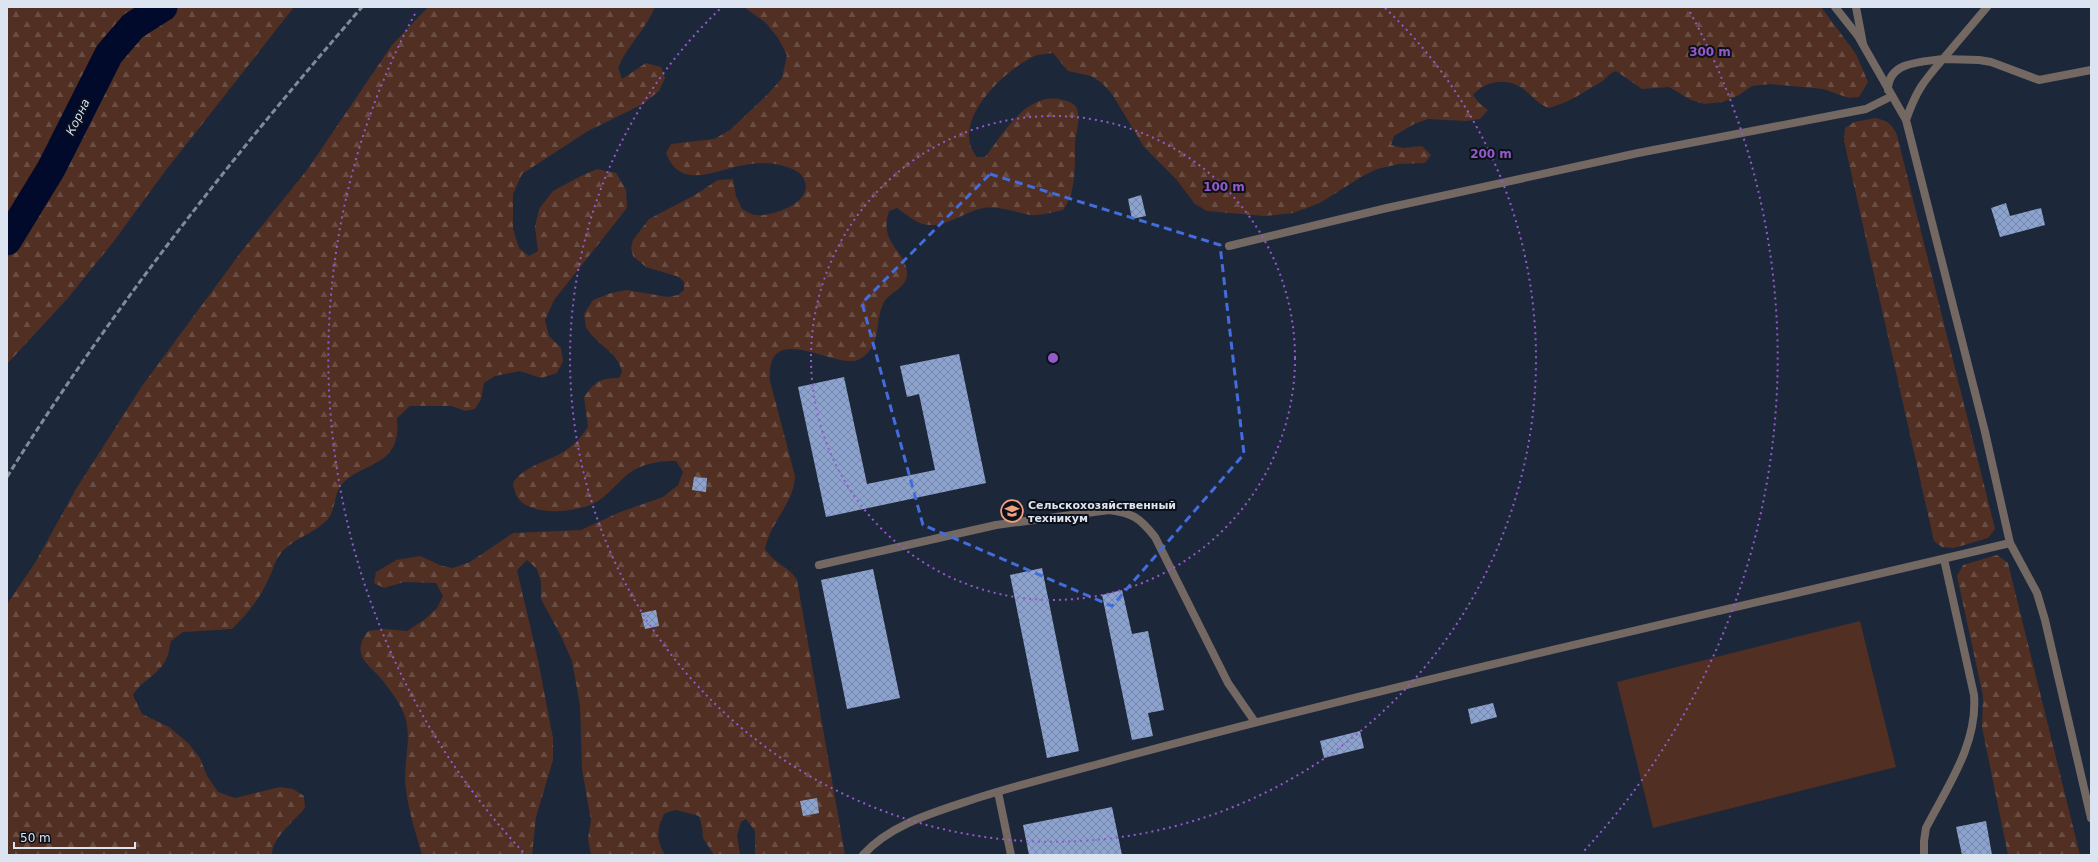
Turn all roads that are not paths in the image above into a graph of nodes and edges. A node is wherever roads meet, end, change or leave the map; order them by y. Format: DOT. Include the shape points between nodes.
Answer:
graph roads {
  1 [pos="1835,7"];
  2 [pos="1856,7"];
  3 [pos="1987,7"];
  4 [pos="1863,46"];
  5 [pos="1944,59"];
  6 [pos="2091,70"];
  7 [pos="1890,93"];
  8 [pos="1906,120"];
  9 [pos="1229,246"];
  10 [pos="2010,543"];
  11 [pos="1944,559"];
  12 [pos="819,565"];
  13 [pos="1255,722"];
  14 [pos="998,792"];
  15 [pos="2091,818"];
  16 [pos="863,855"];
  17 [pos="1011,855"];
  18 [pos="1924,855"];
  1 -- 4 [label="street"];
  2 -- 4 [label="street"];
  3 -- 5 [label="street"];
  4 -- 7 [label="street"];
  5 -- 6 [label="street" via="1991,62 2039,80"];
  5 -- 7 [label="street" via="1911,63 1898,69 1890,78"];
  5 -- 8 [label="street" via="1914,95"];
  7 -- 8 [label="street"];
  7 -- 9 [label="street" via="1866,109 1630,154"];
  8 -- 10 [label="street"];
  10 -- 11 [label="street"];
  10 -- 15 [label="street" via="2037,593 2045,620"];
  11 -- 13 [label="street"];
  11 -- 18 [label="street" via="1975,708 1968,747 1926,828"];
  12 -- 13 [label="street" via="996,525 1109,510 1127,512 1143,522 1155,537 1228,683"];
  13 -- 14 [label="street"];
  14 -- 16 [label="street" via="935,812 902,826 870,847"];
  14 -- 17 [label="street"];
}
